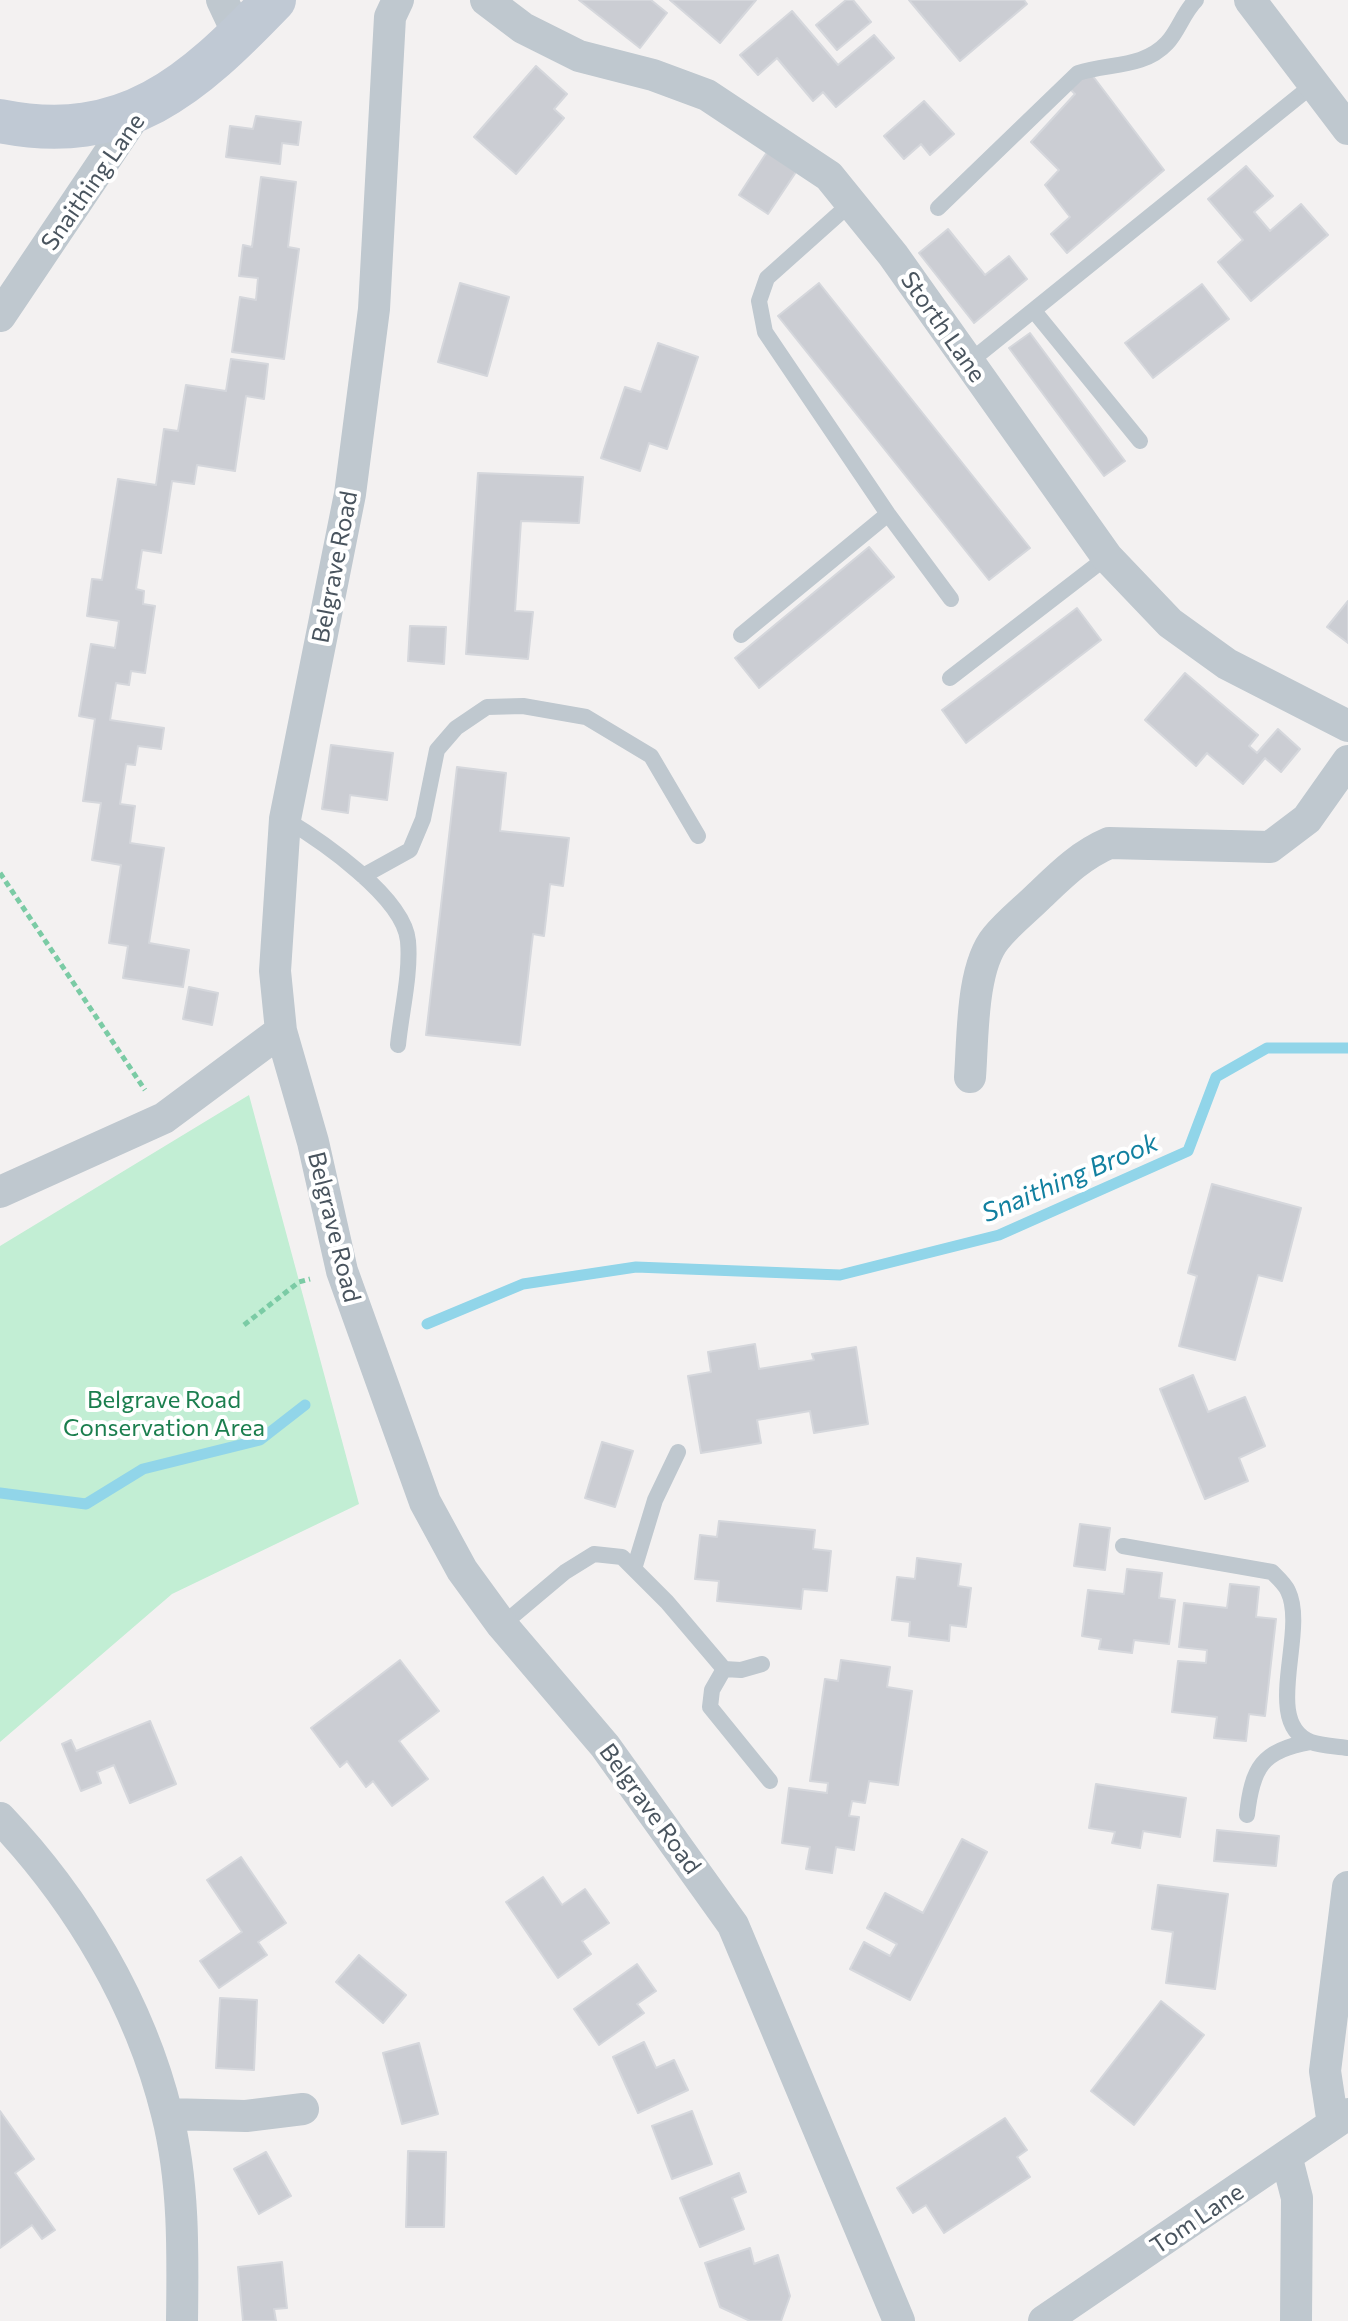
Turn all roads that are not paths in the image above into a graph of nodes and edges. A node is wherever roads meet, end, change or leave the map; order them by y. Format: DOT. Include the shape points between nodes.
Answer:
graph roads {
  1 [pos="274,0"];
  2 [pos="398,0"];
  3 [pos="486,0"];
  4 [pos="1196,0"];
  5 [pos="1250,0"];
  6 [pos="230,18"];
  7 [pos="1314,84"];
  8 [pos="137,112"];
  9 [pos="0,121"];
  10 [pos="1348,129"];
  11 [pos="851,203"];
  12 [pos="938,208"];
  13 [pos="1034,311"];
  14 [pos="0,316"];
  15 [pos="968,363"];
  16 [pos="1140,441"];
  17 [pos="888,514"];
  18 [pos="1107,557"];
  19 [pos="951,599"];
  20 [pos="741,635"];
  21 [pos="950,678"];
  22 [pos="1348,726"];
  23 [pos="1348,761"];
  24 [pos="285,819"];
  25 [pos="698,836"];
  26 [pos="363,876"];
  27 [pos="281,1031"];
  28 [pos="398,1045"];
  29 [pos="970,1077"];
  30 [pos="0,1192"];
  31 [pos="678,1452"];
  32 [pos="1123,1546"];
  33 [pos="634,1569"];
  34 [pos="502,1625"];
  35 [pos="762,1664"];
  36 [pos="724,1669"];
  37 [pos="1310,1742"];
  38 [pos="1348,1748"];
  39 [pos="770,1781"];
  40 [pos="1247,1815"];
  41 [pos="0,1818"];
  42 [pos="1348,1887"];
  43 [pos="303,2109"];
  44 [pos="167,2114"];
  45 [pos="1340,2119"];
  46 [pos="1287,2159"];
  47 [pos="182,2321"];
  48 [pos="899,2321"];
  49 [pos="1044,2321"];
  50 [pos="1296,2321"];
  1 -- 6 [label="street, Snaithing Lane"];
  2 -- 24 [label="street, Belgrave Road" via="390,17 374,309 350,494"];
  3 -- 11 [label="street, Storth Lane" via="523,28 579,56 707,95 829,176"];
  4 -- 12 [label="lane" via="1168,42 1145,61 1078,73"];
  5 -- 7 [label="street"];
  6 -- 8 [label="street, Snaithing Lane" via="208,64"];
  7 -- 10 [label="street"];
  7 -- 13 [label="lane"];
  8 -- 9 [label="street" via="114,121 59,128"];
  8 -- 14 [label="street, Snaithing Lane"];
  11 -- 15 [label="street, Storth Lane"];
  11 -- 17 [label="lane" via="767,278 759,301 765,332"];
  13 -- 15 [label="lane"];
  13 -- 16 [label="lane"];
  15 -- 18 [label="street, Storth Lane"];
  17 -- 19 [label="lane"];
  17 -- 20 [label="lane"];
  18 -- 21 [label="lane"];
  18 -- 22 [label="street, Storth Lane" via="1170,623 1227,664"];
  23 -- 29 [label="street" via="1307,819 1270,847 1109,843 1071,865 994,939 985,956"];
  24 -- 26 [label="lane" via="327,844"];
  24 -- 27 [label="street, Belgrave Road" via="275,971"];
  25 -- 26 [label="lane" via="651,756 586,717 523,706 487,707 456,728 437,750 423,819 410,850"];
  26 -- 28 [label="lane" via="390,905 408,939"];
  27 -- 30 [label="street" via="164,1118"];
  27 -- 34 [label="street, Belgrave Road" via="342,1271 425,1502 462,1570"];
  31 -- 33 [label="lane" via="655,1500"];
  32 -- 37 [label="lane" via="1272,1572 1288,1590 1294,1619 1286,1710 1292,1729"];
  33 -- 34 [label="lane" via="622,1557 594,1554"];
  33 -- 36 [label="lane"];
  34 -- 48 [label="street, Belgrave Road" via="605,1746 733,1925"];
  35 -- 36 [label="lane"];
  36 -- 39 [label="lane" via="712,1690 710,1707"];
  37 -- 38 [label="lane"];
  37 -- 40 [label="lane" via="1285,1746 1265,1758 1251,1781"];
  41 -- 44 [label="street" via="36,1856 87,1927 131,2014"];
  42 -- 45 [label="street" via="1325,2071"];
  43 -- 44 [label="street" via="246,2116"];
  44 -- 47 [label="street" via="184,2232"];
  45 -- 46 [label="street, Tom Lane"];
  46 -- 49 [label="street, Tom Lane"];
  46 -- 50 [label="street" via="1297,2198"];
}
